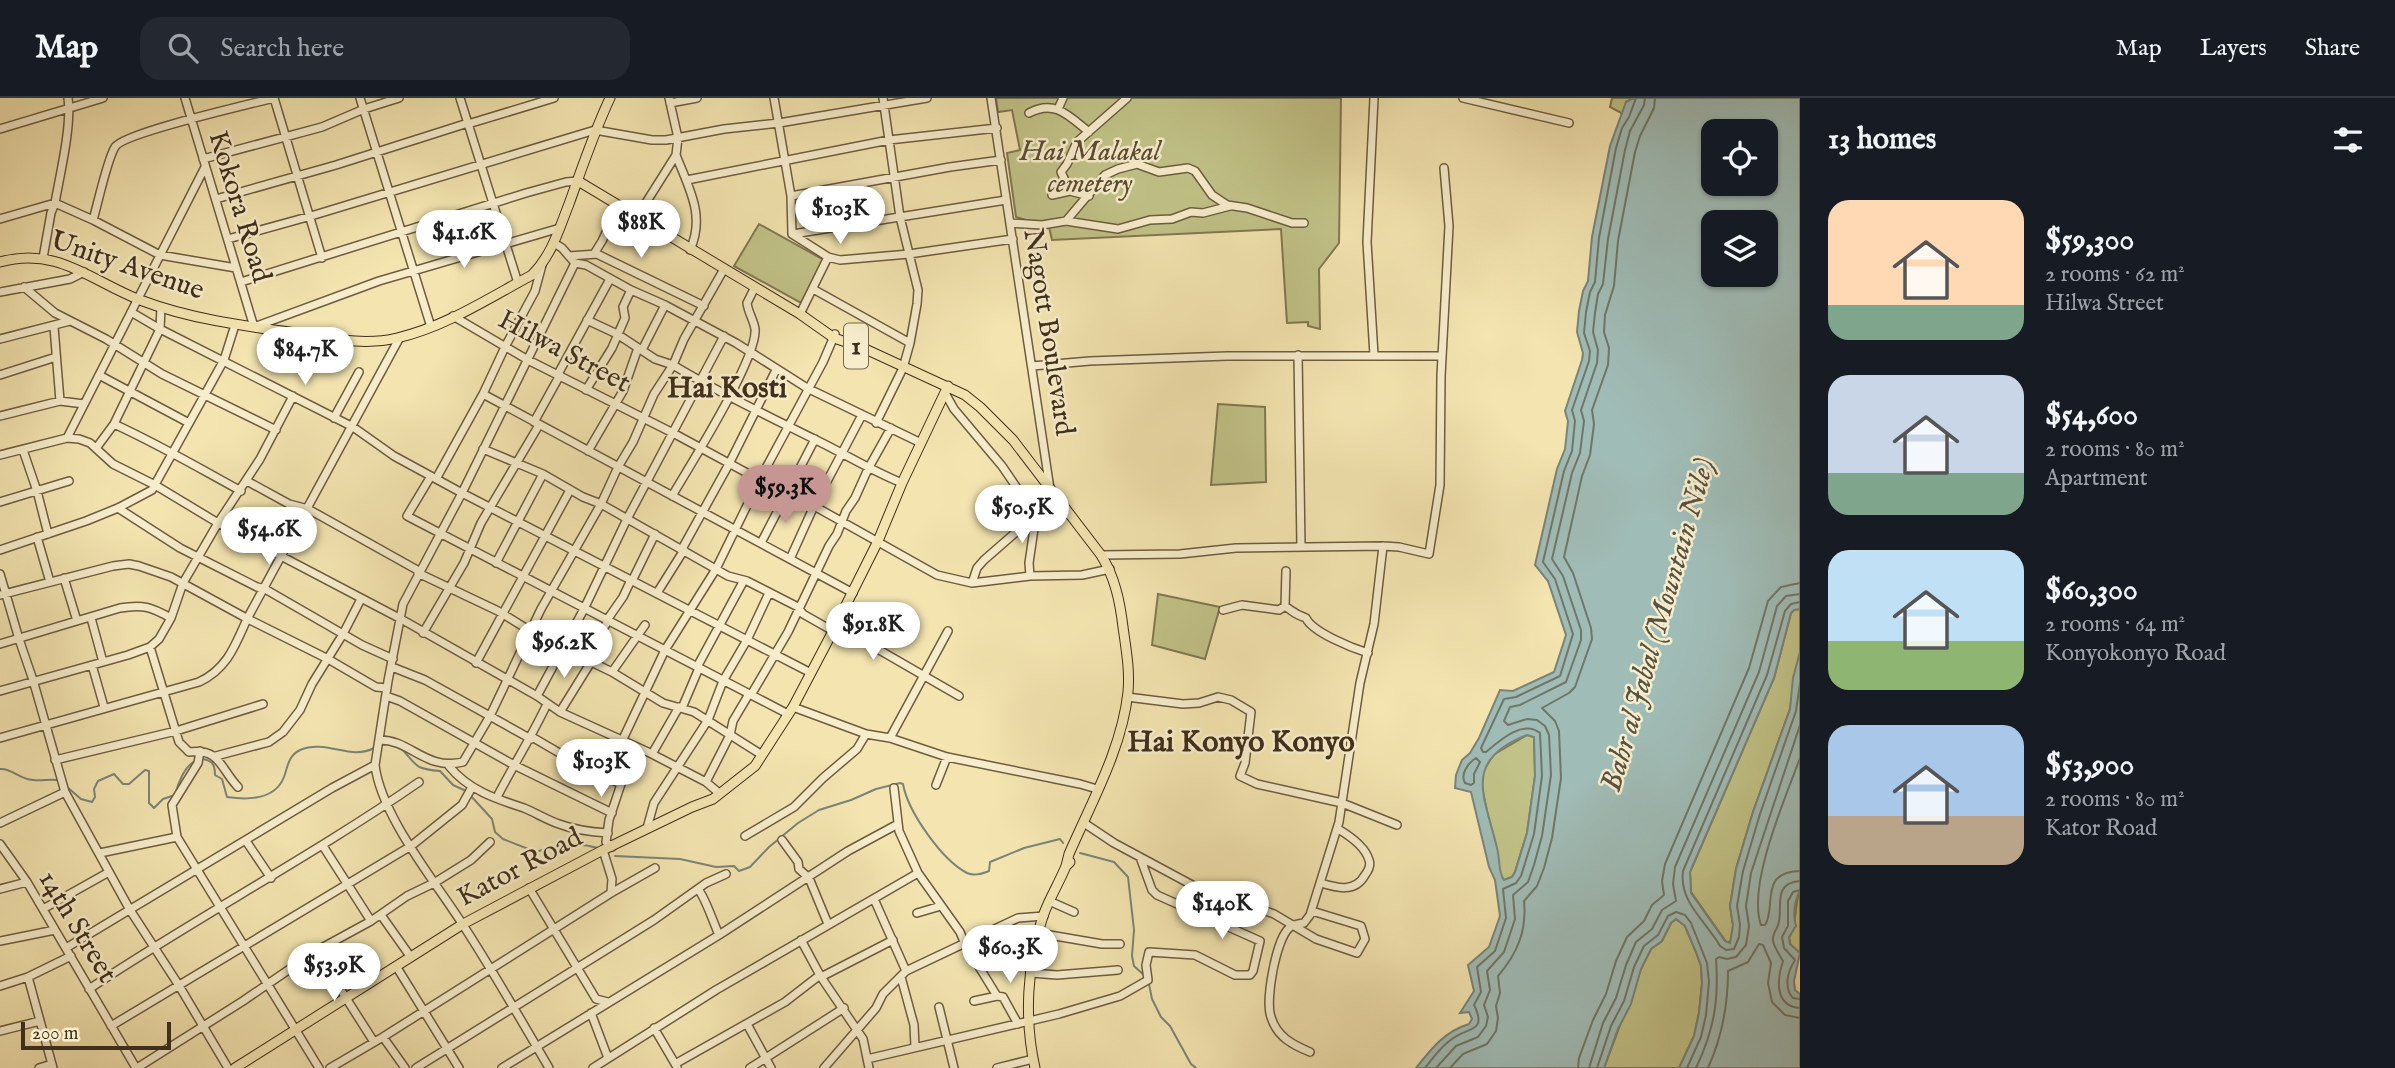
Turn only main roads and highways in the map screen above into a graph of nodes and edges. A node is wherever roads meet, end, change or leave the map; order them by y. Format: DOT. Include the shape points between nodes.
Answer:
graph roads {
  1 [pos="610,98"];
  2 [pos="578,181"];
  3 [pos="0,262"];
  4 [pos="946,390"];
  5 [pos="1034,1064"];
  6 [pos="235,1068"];
  1 -- 2 [label="main road, Unity Avenue"];
  2 -- 3 [label="main road, Unity Avenue" via="554,243 532,275 431,327 370,342 235,325 161,307 43,258"];
  2 -- 4 [label="main road, 1" via="834,336"];
  4 -- 5 [label="main road, 1" via="973,401 1001,427 1101,555 1118,599 1128,657 1127,697 1115,748 1038,933 1023,1023"];
  4 -- 6 [label="main road, Kator Road" via="853,593 790,711 746,774 713,799 647,828 463,924"];
}
